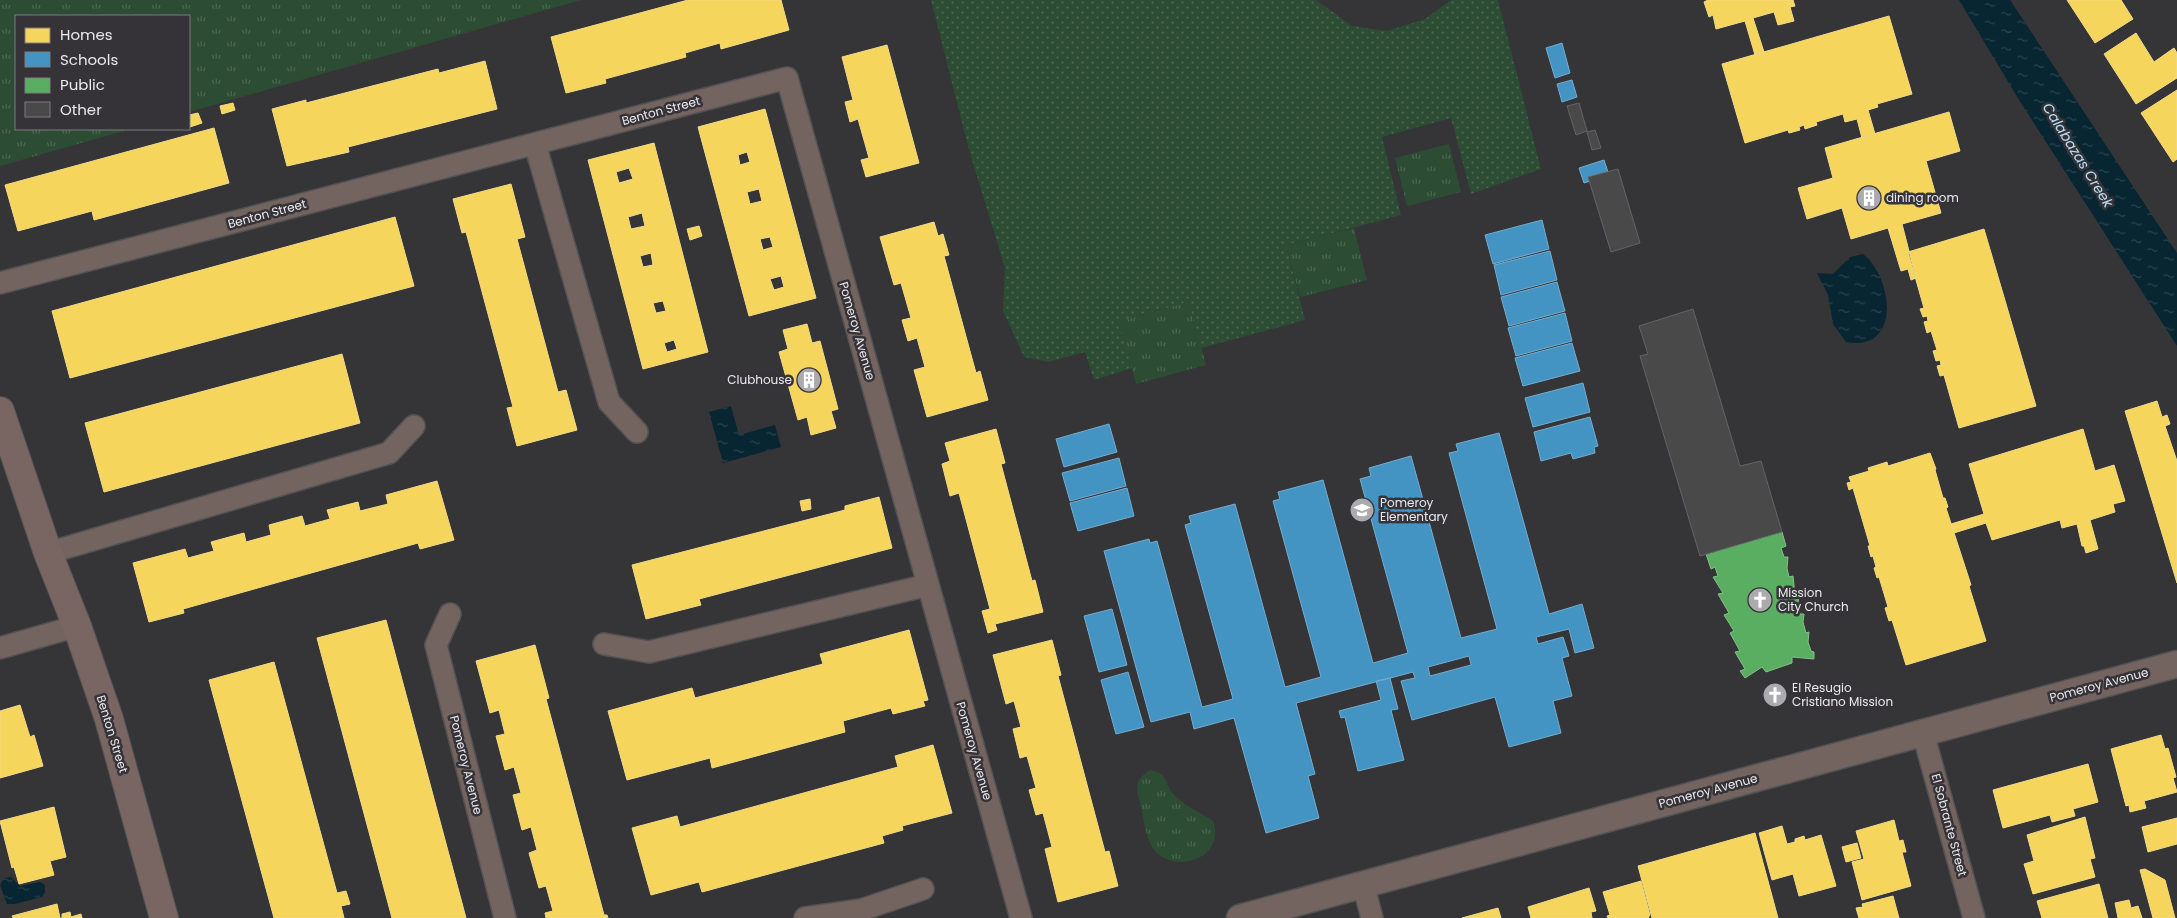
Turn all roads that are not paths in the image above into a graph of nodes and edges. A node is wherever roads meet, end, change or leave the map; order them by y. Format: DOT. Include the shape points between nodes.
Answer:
graph roads {
  1 [pos="787,78"];
  2 [pos="535,144"];
  3 [pos="0,283"];
  4 [pos="0,411"];
  5 [pos="414,426"];
  6 [pos="637,432"];
  7 [pos="48,553"];
  8 [pos="928,585"];
  9 [pos="450,614"];
  10 [pos="77,626"];
  11 [pos="604,644"];
  12 [pos="0,648"];
  13 [pos="2177,664"];
  14 [pos="1923,733"];
  15 [pos="1363,884"];
  16 [pos="923,889"];
  17 [pos="164,918"];
  18 [pos="505,918"];
  19 [pos="804,918"];
  20 [pos="1021,918"];
  21 [pos="1240,918"];
  22 [pos="1372,918"];
  23 [pos="1974,918"];
  1 -- 2 [label="street, Benton Street"];
  1 -- 8 [label="street, Pomeroy Avenue"];
  2 -- 3 [label="street, Benton Street"];
  2 -- 6 [label="street" via="608,402"];
  4 -- 7 [label="main road, Benton Street"];
  5 -- 7 [label="street" via="389,453"];
  7 -- 10 [label="main road, Benton Street"];
  8 -- 11 [label="street" via="649,652"];
  8 -- 20 [label="street, Pomeroy Avenue"];
  9 -- 18 [label="street, Pomeroy Avenue" via="436,645"];
  10 -- 12 [label="street"];
  10 -- 17 [label="main road, Benton Street" via="109,719"];
  13 -- 14 [label="street, Pomeroy Avenue"];
  14 -- 15 [label="street, Pomeroy Avenue"];
  14 -- 23 [label="street, El Sobrante Street"];
  15 -- 21 [label="street, Pomeroy Avenue"];
  15 -- 22 [label="street"];
  16 -- 19 [label="street" via="861,910"];
}
